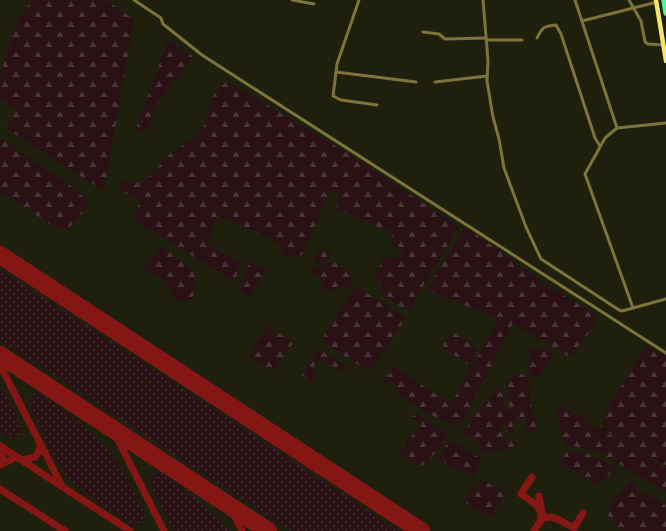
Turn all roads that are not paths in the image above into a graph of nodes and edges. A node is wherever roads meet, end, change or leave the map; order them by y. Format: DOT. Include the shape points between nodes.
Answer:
graph roads {
  1 [pos="134,0"];
  2 [pos="292,0"];
  3 [pos="359,0"];
  4 [pos="483,0"];
  5 [pos="575,0"];
  6 [pos="629,0"];
  7 [pos="664,0"];
  8 [pos="657,1"];
  9 [pos="314,4"];
  10 [pos="634,7"];
  11 [pos="666,13"];
  12 [pos="582,21"];
  13 [pos="423,32"];
  14 [pos="537,38"];
  15 [pos="486,39"];
  16 [pos="522,40"];
  17 [pos="665,46"];
  18 [pos="666,61"];
  19 [pos="336,72"];
  20 [pos="487,76"];
  21 [pos="416,82"];
  22 [pos="435,82"];
  23 [pos="377,105"];
  24 [pos="666,123"];
  25 [pos="617,128"];
  26 [pos="600,146"];
  27 [pos="666,299"];
  28 [pos="633,308"];
  29 [pos="666,353"];
  1 -- 29 [label="street" via="161,18 163,24 202,55"];
  2 -- 9 [label="street"];
  3 -- 19 [label="street"];
  4 -- 15 [label="street"];
  5 -- 12 [label="street"];
  6 -- 10 [label="street"];
  7 -- 11 [label="highway"];
  8 -- 10 [label="street"];
  8 -- 17 [label="street"];
  10 -- 12 [label="street"];
  10 -- 17 [label="street" via="641,21 645,42"];
  12 -- 25 [label="street"];
  13 -- 15 [label="street" via="439,34 445,39"];
  14 -- 26 [label="street" via="546,25 556,25"];
  15 -- 16 [label="street"];
  15 -- 20 [label="street"];
  17 -- 18 [label="street"];
  19 -- 21 [label="street"];
  19 -- 23 [label="street" via="333,96 341,100"];
  20 -- 22 [label="street"];
  20 -- 28 [label="street" via="504,168 541,259 619,310"];
  24 -- 25 [label="street"];
  25 -- 26 [label="street"];
  26 -- 28 [label="street" via="585,174"];
  27 -- 28 [label="street"];
}
